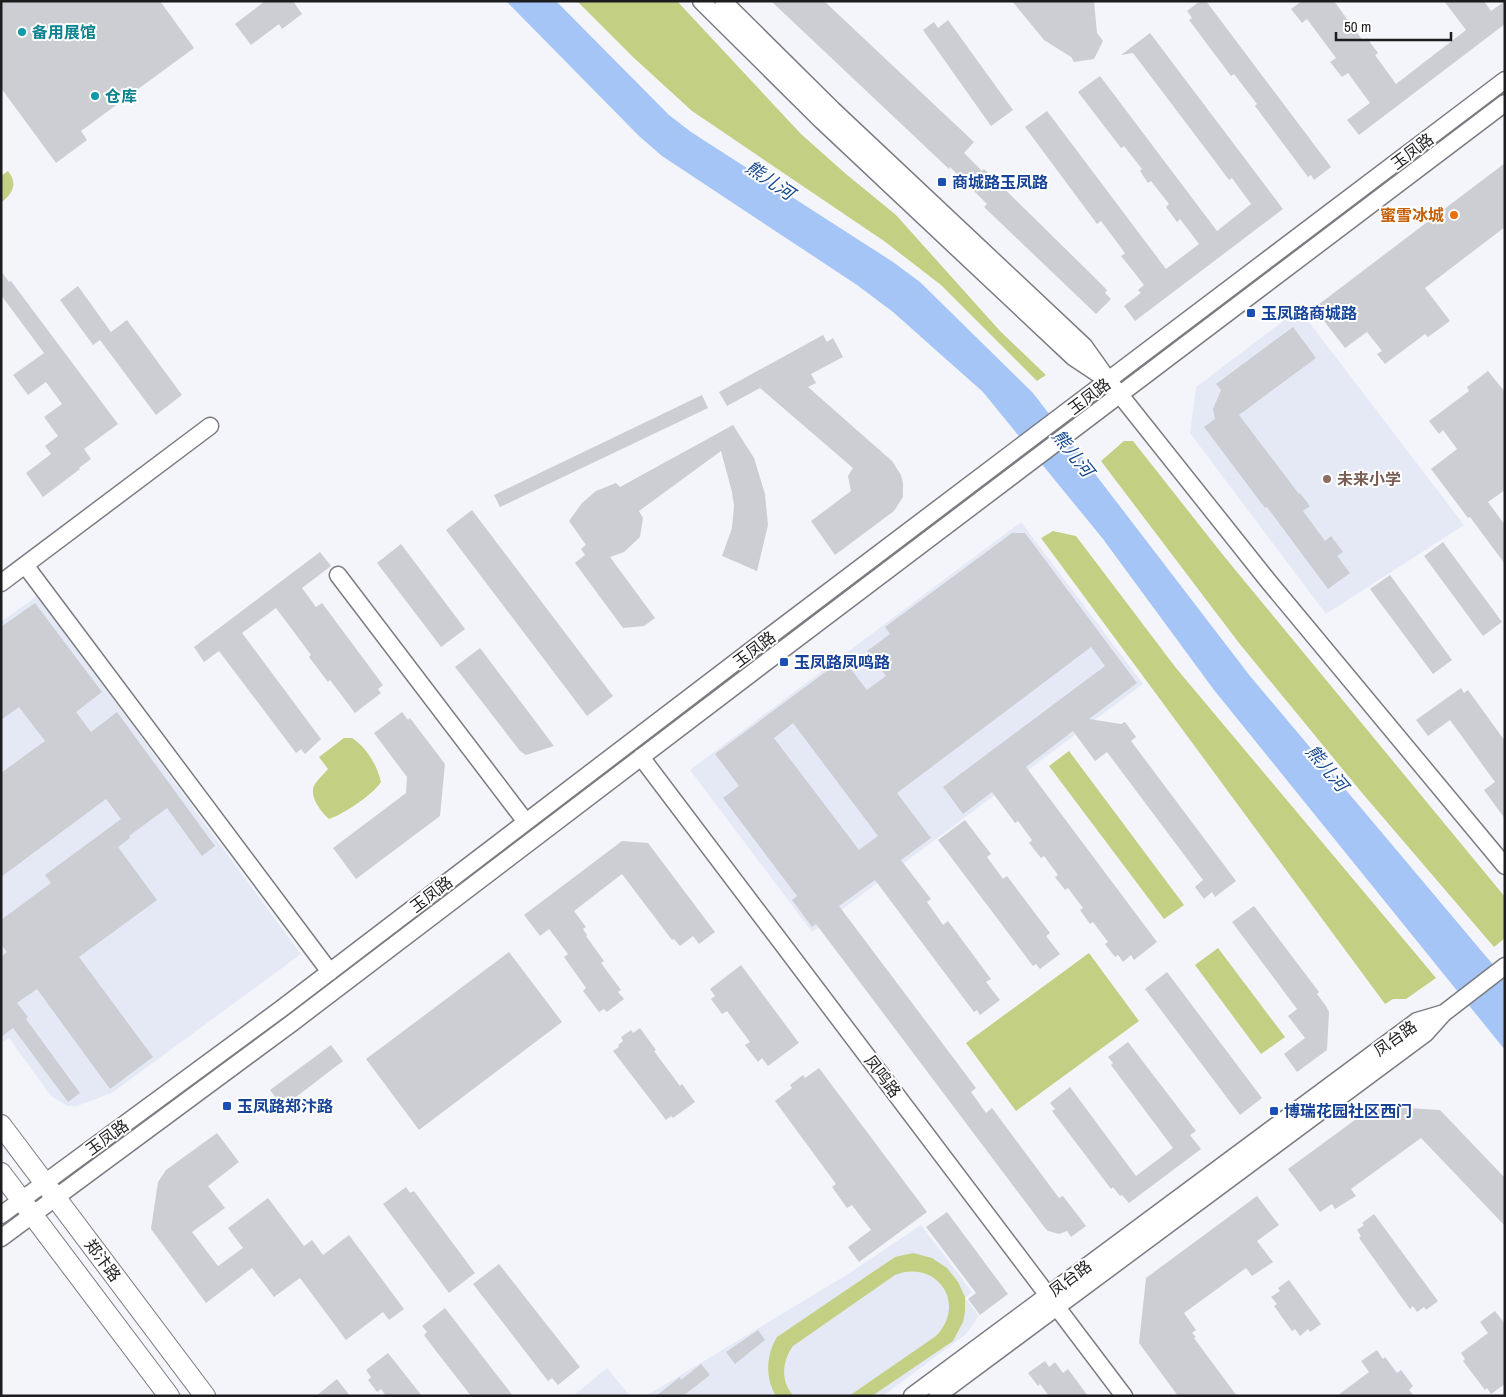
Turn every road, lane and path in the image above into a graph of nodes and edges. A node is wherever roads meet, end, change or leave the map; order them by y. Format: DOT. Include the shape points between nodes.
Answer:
graph roads {
  1 [pos="701,1"];
  2 [pos="723,1"];
  3 [pos="1505,80"];
  4 [pos="1505,103"];
  5 [pos="1109,381"];
  6 [pos="1120,395"];
  7 [pos="210,426"];
  8 [pos="25,565"];
  9 [pos="338,575"];
  10 [pos="1,583"];
  11 [pos="641,757"];
  12 [pos="526,822"];
  13 [pos="1505,866"];
  14 [pos="1505,966"];
  15 [pos="330,972"];
  16 [pos="1,1125"];
  17 [pos="1,1173"];
  18 [pos="51,1190"];
  19 [pos="27,1207"];
  20 [pos="1,1216"];
  21 [pos="1,1238"];
  22 [pos="1052,1300"];
  23 [pos="169,1396"];
  24 [pos="205,1396"];
  25 [pos="912,1396"];
  26 [pos="937,1396"];
  27 [pos="1124,1396"];
  1 -- 5 [label="street" via="822,121 1066,350"];
  2 -- 5 [label="street" via="833,110 1084,346"];
  3 -- 5 [label="street, 玉凤路"];
  4 -- 6 [label="street, 玉凤路"];
  5 -- 6 [label="street"];
  5 -- 12 [label="street, 玉凤路"];
  6 -- 11 [label="street, 玉凤路"];
  6 -- 13 [label="street"];
  7 -- 8 [label="street"];
  8 -- 10 [label="street"];
  8 -- 15 [label="street"];
  9 -- 12 [label="street"];
  11 -- 18 [label="street, 玉凤路" via="292,1023"];
  11 -- 22 [label="street, 凤鸣路"];
  12 -- 15 [label="street, 玉凤路"];
  14 -- 22 [label="street, 凤台路" via="1444,1013 1417,1021"];
  15 -- 18 [label="street, 玉凤路"];
  16 -- 18 [label="main road, 郑汴路"];
  17 -- 19 [label="main road, 郑汴路"];
  18 -- 19 [label="street, 玉凤路"];
  18 -- 24 [label="main road, 郑汴路"];
  19 -- 20 [label="street, 玉凤路"];
  19 -- 21 [label="street, 玉凤路"];
  19 -- 23 [label="main road, 郑汴路"];
  22 -- 25 [label="street, 凤台路"];
  22 -- 26 [label="street, 凤台路"];
  22 -- 27 [label="street, 凤鸣路"];
}
